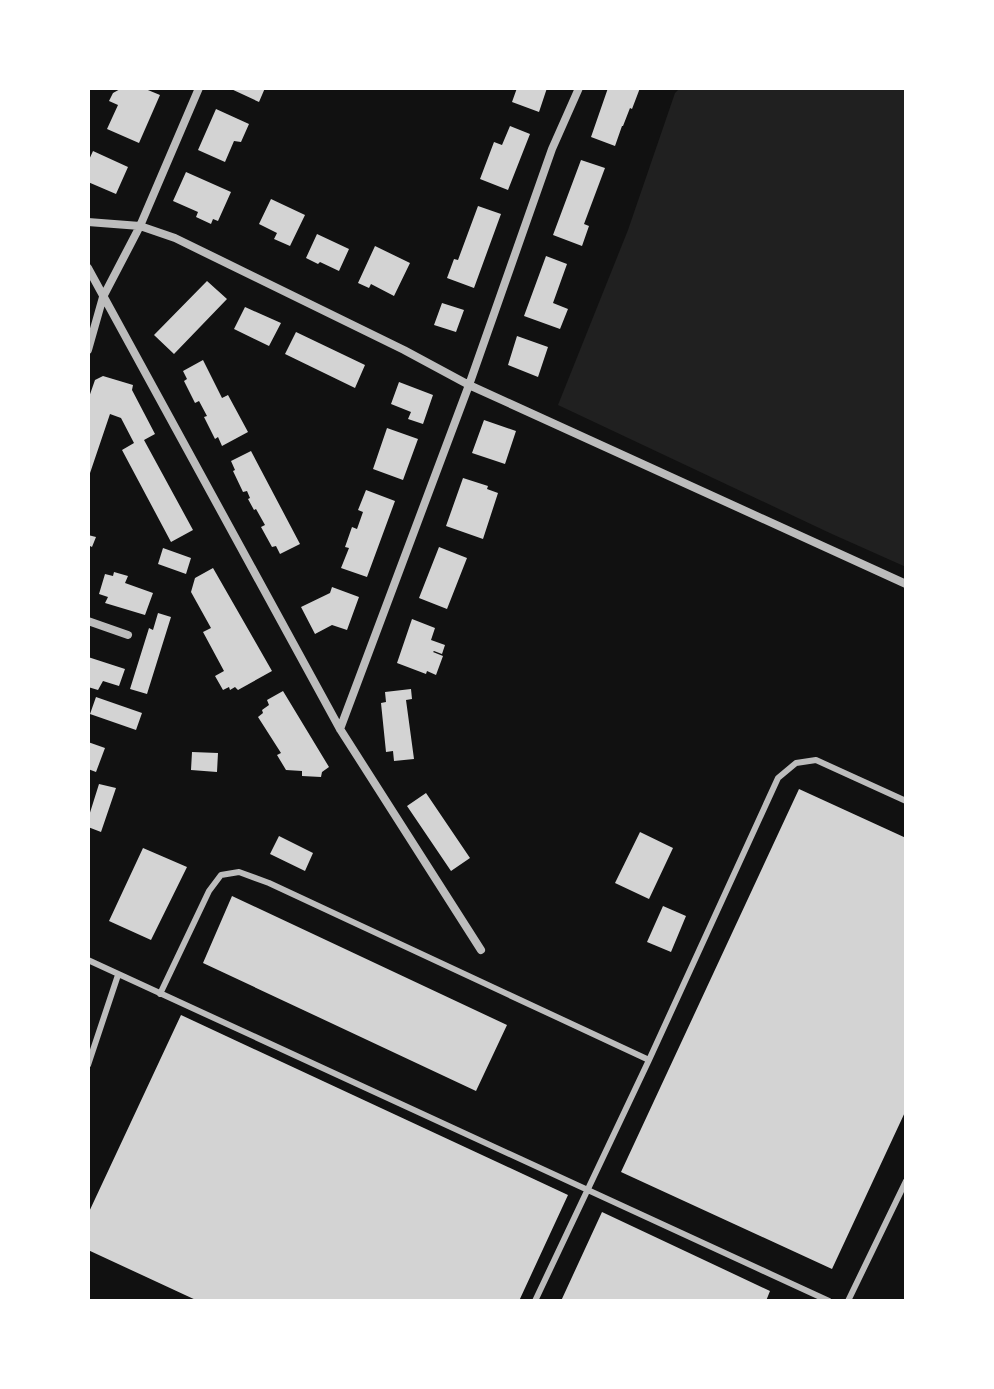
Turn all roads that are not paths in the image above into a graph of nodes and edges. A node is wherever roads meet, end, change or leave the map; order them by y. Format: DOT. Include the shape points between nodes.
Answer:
graph roads {
  1 [pos="199,88"];
  2 [pos="579,88"];
  3 [pos="88,222"];
  4 [pos="140,226"];
  5 [pos="88,268"];
  6 [pos="103,297"];
  7 [pos="88,350"];
  8 [pos="469,385"];
  9 [pos="906,584"];
  10 [pos="88,621"];
  11 [pos="128,635"];
  12 [pos="340,729"];
  13 [pos="906,801"];
  14 [pos="481,950"];
  15 [pos="88,960"];
  16 [pos="118,975"];
  17 [pos="160,994"];
  18 [pos="649,1060"];
  19 [pos="88,1065"];
  20 [pos="906,1181"];
  21 [pos="588,1189"];
  22 [pos="535,1301"];
  23 [pos="829,1301"];
  24 [pos="848,1301"];
  1 -- 4 [label="street"];
  2 -- 8 [label="street" via="552,149"];
  3 -- 4 [label="street"];
  4 -- 6 [label="street"];
  4 -- 8 [label="street" via="175,238"];
  5 -- 6 [label="street"];
  6 -- 7 [label="street"];
  6 -- 12 [label="street"];
  8 -- 9 [label="street"];
  8 -- 12 [label="street"];
  10 -- 11 [label="street"];
  12 -- 14 [label="street"];
  13 -- 18 [label="lane" via="816,760 796,763 778,778"];
  15 -- 16 [label="lane"];
  16 -- 17 [label="lane"];
  16 -- 19 [label="lane"];
  17 -- 18 [label="lane" via="209,891 221,875 239,872"];
  17 -- 21 [label="lane"];
  18 -- 21 [label="lane"];
  20 -- 24 [label="lane"];
  21 -- 22 [label="lane"];
  21 -- 23 [label="lane"];
}
